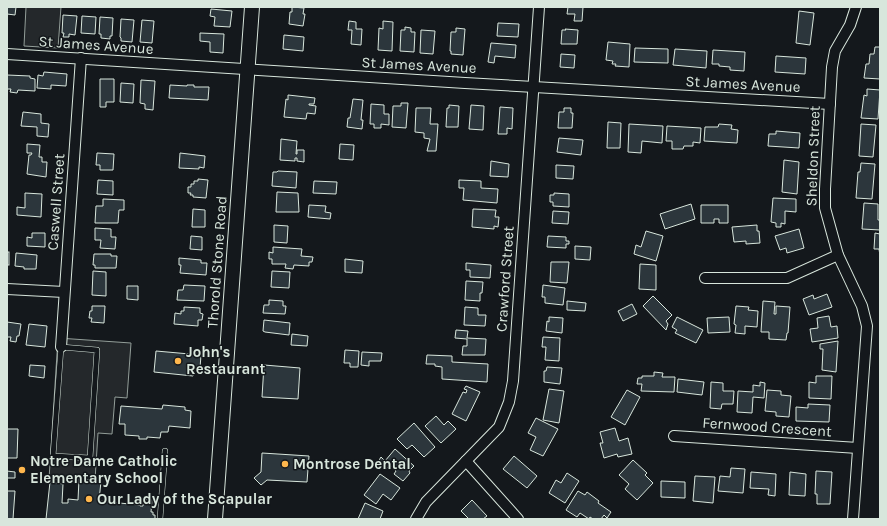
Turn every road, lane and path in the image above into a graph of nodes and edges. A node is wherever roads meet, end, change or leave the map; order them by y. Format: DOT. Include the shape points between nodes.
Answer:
graph roads {
  1 [pos="252,7"];
  2 [pos="539,7"];
  3 [pos="856,7"];
  4 [pos="7,54"];
  5 [pos="81,58"];
  6 [pos="248,70"];
  7 [pos="533,87"];
  8 [pos="830,104"];
  9 [pos="838,255"];
  10 [pos="705,278"];
  11 [pos="7,289"];
  12 [pos="64,292"];
  13 [pos="61,348"];
  14 [pos="674,436"];
  15 [pos="858,448"];
  16 [pos="165,452"];
  17 [pos="466,461"];
  18 [pos="160,519"];
  19 [pos="215,519"];
  20 [pos="416,519"];
  21 [pos="518,519"];
  22 [pos="853,519"];
  1 -- 6 [label="main road, Thorold Stone Road"];
  2 -- 7 [label="street, Crawford Street"];
  3 -- 8 [label="street, Sheldon Street" via="850,25 835,51"];
  4 -- 5 [label="street, St James Avenue"];
  5 -- 6 [label="street, St James Avenue"];
  5 -- 12 [label="street, Caswell Street"];
  6 -- 7 [label="street, St James Avenue"];
  6 -- 19 [label="main road, Thorold Stone Road"];
  7 -- 8 [label="street, St James Avenue"];
  7 -- 17 [label="street, Crawford Street" via="509,402 499,427"];
  8 -- 9 [label="street, Sheldon Street" via="825,208"];
  9 -- 10 [label="street" via="787,278"];
  9 -- 15 [label="street, Sheldon Street" via="862,306 867,326"];
  11 -- 12 [label="street"];
  12 -- 13 [label="street, Caswell Street"];
  13 -- 13 [label="lane" via="53,456 90,458 97,350"];
  14 -- 15 [label="street, Fernwood Crescent"];
  15 -- 22 [label="street, Sheldon Street"];
  16 -- 18 [label="lane"];
  17 -- 20 [label="street, Crawford Street" via="426,502"];
  17 -- 21 [label="street"];
}
